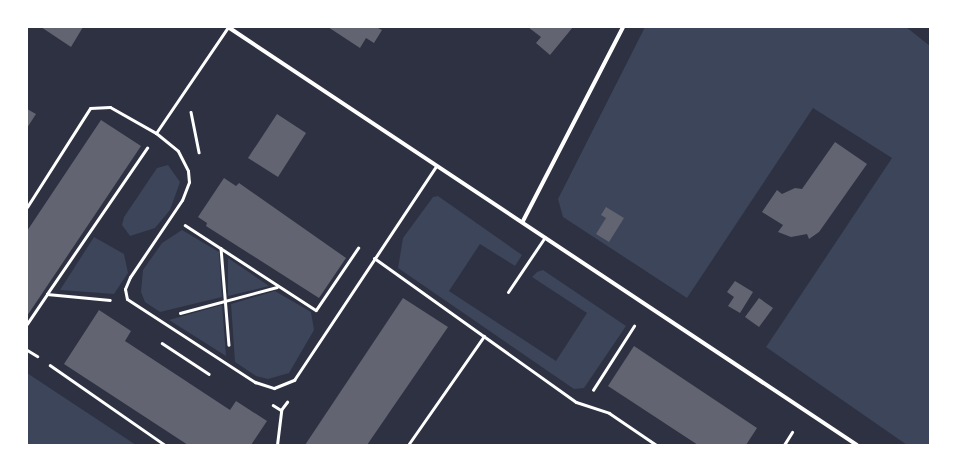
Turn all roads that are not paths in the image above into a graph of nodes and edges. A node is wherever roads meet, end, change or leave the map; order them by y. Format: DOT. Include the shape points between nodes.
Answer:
graph roads {
  1 [pos="228,27"];
  2 [pos="623,27"];
  3 [pos="156,133"];
  4 [pos="436,166"];
  5 [pos="27,207"];
  6 [pos="523,221"];
  7 [pos="546,236"];
  8 [pos="374,258"];
  9 [pos="508,292"];
  10 [pos="484,336"];
  11 [pos="27,350"];
  12 [pos="37,356"];
  13 [pos="408,445"];
  14 [pos="656,445"];
  15 [pos="857,445"];
  1 -- 3 [label="lane"];
  1 -- 4 [label="street"];
  2 -- 6 [label="street"];
  3 -- 5 [label="lane" via="110,107 90,108"];
  3 -- 8 [label="lane" via="178,151 188,171 189,182 182,200 125,289 127,299 255,382 274,388 294,380"];
  4 -- 6 [label="street"];
  4 -- 8 [label="lane"];
  6 -- 7 [label="street"];
  7 -- 9 [label="lane"];
  7 -- 15 [label="street"];
  8 -- 10 [label="lane"];
  10 -- 13 [label="lane"];
  10 -- 14 [label="lane" via="576,402 608,413"];
  11 -- 12 [label="lane"];
}
